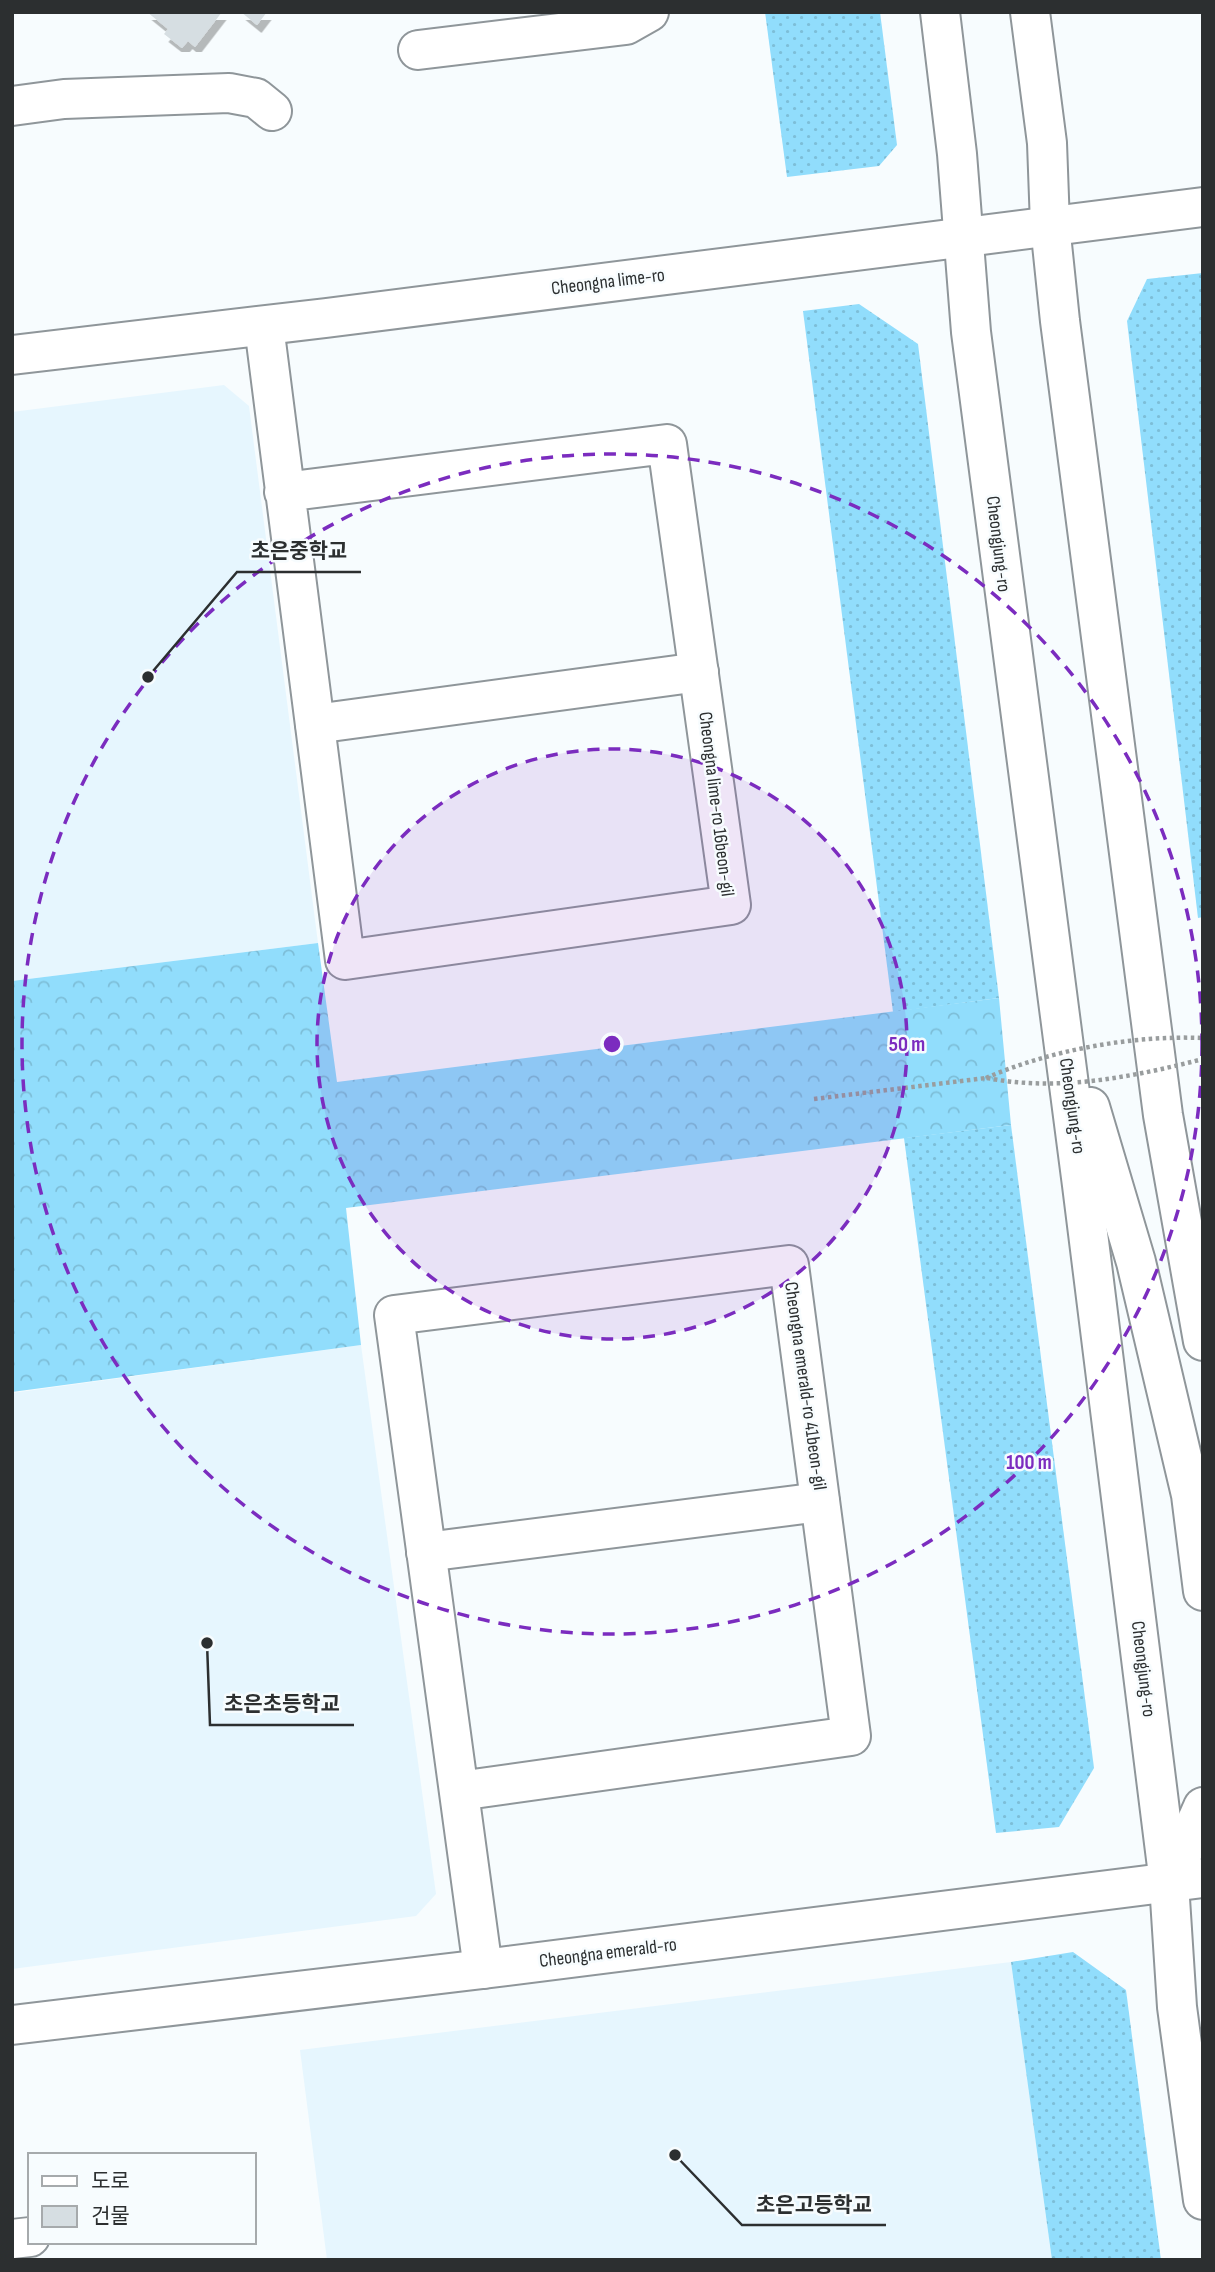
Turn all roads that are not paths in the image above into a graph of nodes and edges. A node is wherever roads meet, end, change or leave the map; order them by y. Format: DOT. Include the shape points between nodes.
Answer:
graph roads {
  1 [pos="649,12"];
  2 [pos="940,12"];
  3 [pos="1030,12"];
  4 [pos="418,50"];
  5 [pos="12,106"];
  6 [pos="272,111"];
  7 [pos="1203,207"];
  8 [pos="1050,225"];
  9 [pos="964,237"];
  10 [pos="264,326"];
  11 [pos="12,355"];
  12 [pos="284,492"];
  13 [pos="699,672"];
  14 [pos="315,724"];
  15 [pos="1059,1011"];
  16 [pos="1203,1341"];
  17 [pos="820,1502"];
  18 [pos="426,1552"];
  19 [pos="1203,1591"];
  20 [pos="459,1791"];
  21 [pos="1203,1807"];
  22 [pos="1186,1880"];
  23 [pos="483,1969"];
  24 [pos="12,2025"];
  25 [pos="1203,2200"];
  1 -- 4 [label="street" via="626,24"];
  2 -- 9 [label="street, Cheongjung-ro"];
  3 -- 8 [label="street" via="1047,142"];
  5 -- 6 [label="street" via="64,99 229,93 256,98"];
  7 -- 8 [label="street, Cheongna lime-ro"];
  8 -- 9 [label="street, Cheongna lime-ro"];
  8 -- 16 [label="street" via="1163,1115"];
  9 -- 10 [label="street, Cheongna lime-ro"];
  9 -- 15 [label="street, Cheongjung-ro" via="971,332"];
  10 -- 11 [label="street, Cheongna lime-ro"];
  10 -- 12 [label="street, Cheongna lime-ro 16beon-gil"];
  12 -- 13 [label="street, Cheongna lime-ro 16beon-gil" via="667,444"];
  12 -- 14 [label="street, Cheongna lime-ro 16beon-gil"];
  13 -- 14 [label="street"];
  13 -- 14 [label="street, Cheongna lime-ro 16beon-gil" via="730,905 345,960"];
  15 -- 19 [label="street" via="1136,1262 1191,1495"];
  15 -- 22 [label="street, Cheongjung-ro"];
  17 -- 18 [label="street"];
  17 -- 18 [label="street, Cheongna emerald-ro 41beon-gil" via="789,1265 461,1306 394,1315"];
  17 -- 20 [label="street, Cheongna emerald-ro 41beon-gil" via="851,1736"];
  18 -- 20 [label="street, Cheongna emerald-ro 41beon-gil"];
  20 -- 23 [label="street, Cheongna emerald-ro 41beon-gil"];
  21 -- 22 [label="street"];
  22 -- 23 [label="street, Cheongna emerald-ro"];
  22 -- 25 [label="street, Cheongjung-ro" via="1177,2007"];
  23 -- 24 [label="street, Cheongna emerald-ro"];
}
